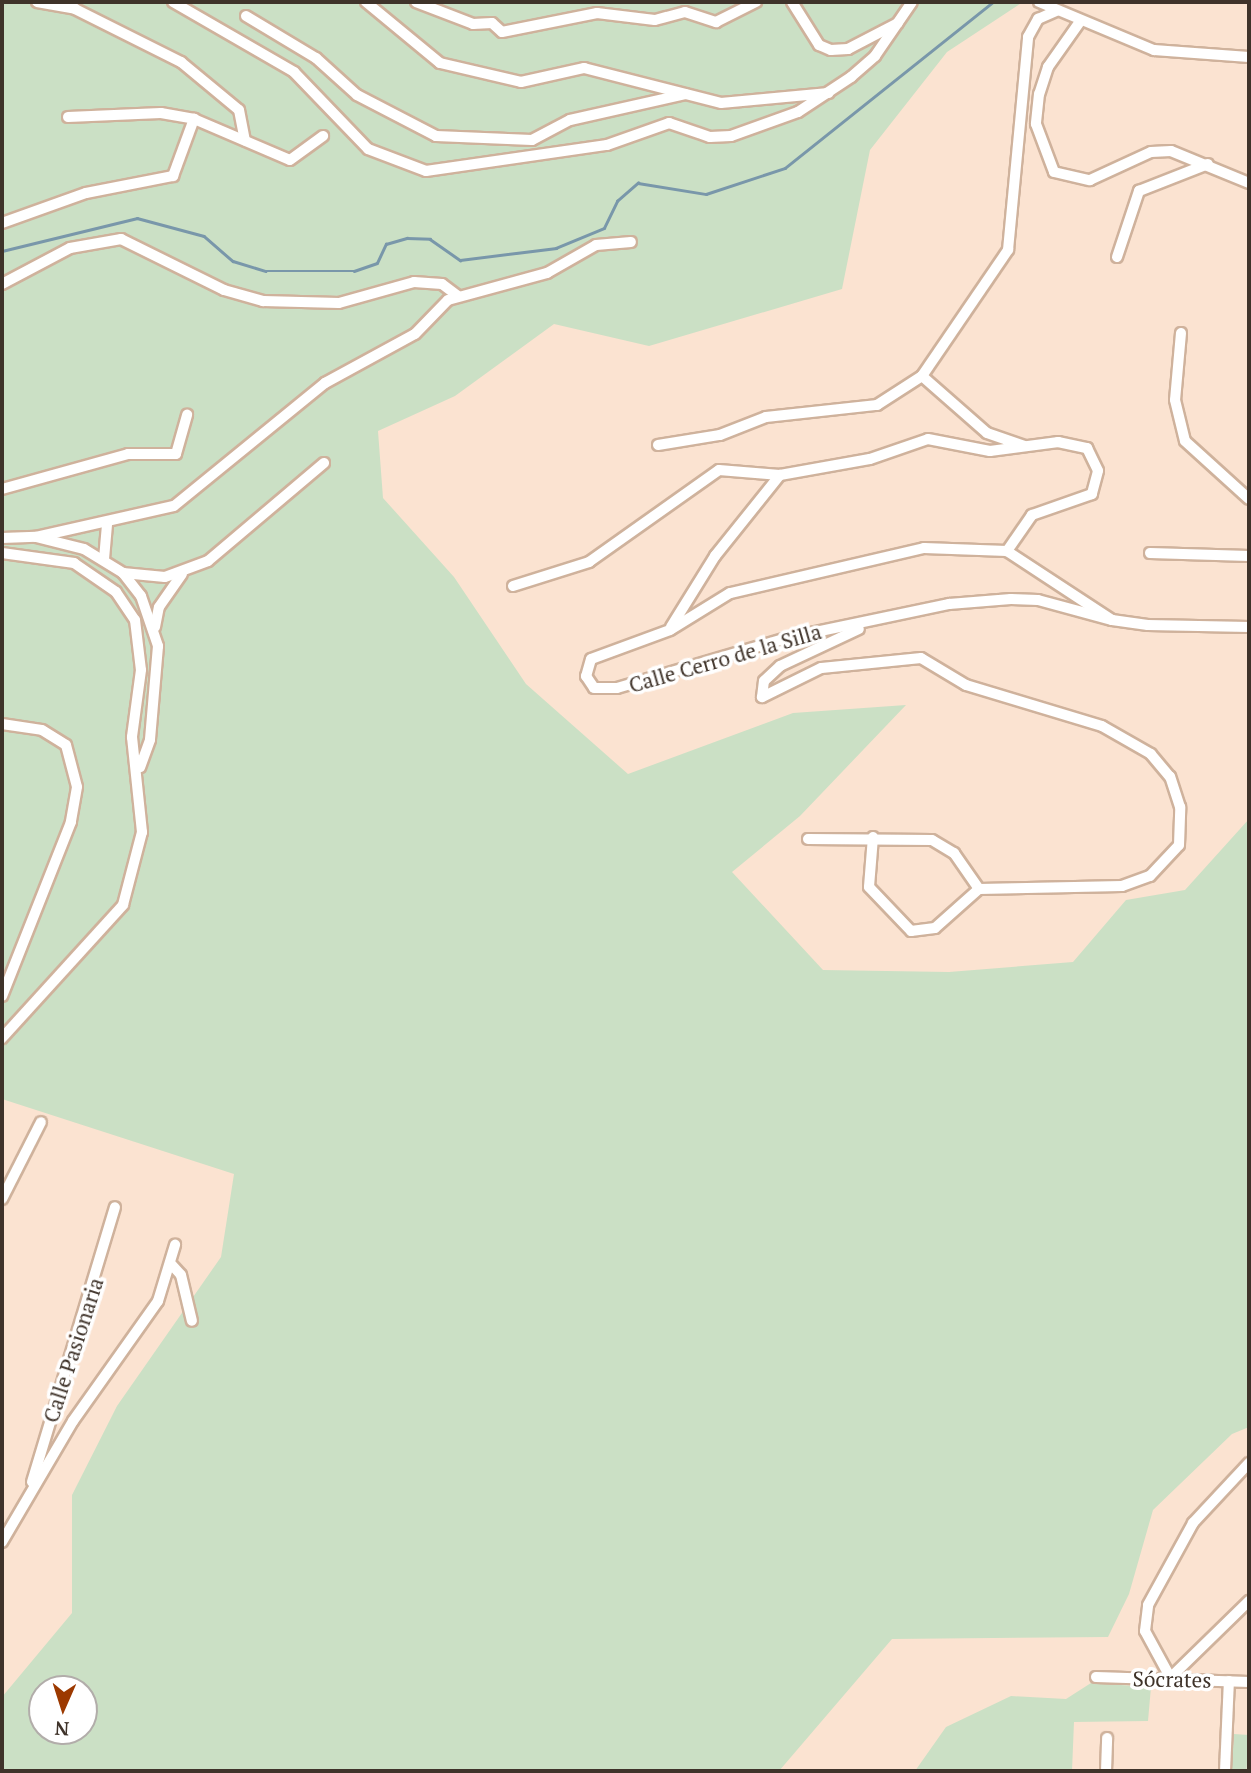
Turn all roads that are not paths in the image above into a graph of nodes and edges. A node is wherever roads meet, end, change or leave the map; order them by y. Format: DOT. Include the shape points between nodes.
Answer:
graph roads {
  1 [pos="37,2"];
  2 [pos="173,2"];
  3 [pos="366,2"];
  4 [pos="416,2"];
  5 [pos="755,2"];
  6 [pos="792,2"];
  7 [pos="912,2"];
  8 [pos="1039,2"];
  9 [pos="1056,11"];
  10 [pos="246,16"];
  11 [pos="903,20"];
  12 [pos="1079,23"];
  13 [pos="1249,57"];
  14 [pos="830,93"];
  15 [pos="688,94"];
  16 [pos="68,117"];
  17 [pos="194,119"];
  18 [pos="323,136"];
  19 [pos="245,140"];
  20 [pos="1208,164"];
  21 [pos="1249,183"];
  22 [pos="2,223"];
  23 [pos="631,242"];
  24 [pos="1116,257"];
  25 [pos="2,284"];
  26 [pos="457,296"];
  27 [pos="1181,333"];
  28 [pos="922,376"];
  29 [pos="187,415"];
  30 [pos="658,445"];
  31 [pos="1030,447"];
  32 [pos="324,463"];
  33 [pos="780,475"];
  34 [pos="2,489"];
  35 [pos="1249,499"];
  36 [pos="107,523"];
  37 [pos="36,537"];
  38 [pos="2,538"];
  39 [pos="1007,551"];
  40 [pos="1150,553"];
  41 [pos="2,554"];
  42 [pos="1249,556"];
  43 [pos="104,559"];
  44 [pos="123,573"];
  45 [pos="182,573"];
  46 [pos="513,586"];
  47 [pos="1112,620"];
  48 [pos="873,622"];
  49 [pos="155,626"];
  50 [pos="1249,627"];
  51 [pos="670,630"];
  52 [pos="141,670"];
  53 [pos="158,672"];
  54 [pos="134,709"];
  55 [pos="153,712"];
  56 [pos="2,724"];
  57 [pos="140,767"];
  58 [pos="873,837"];
  59 [pos="808,839"];
  60 [pos="979,889"];
  61 [pos="2,996"];
  62 [pos="2,1038"];
  63 [pos="41,1122"];
  64 [pos="2,1199"];
  65 [pos="115,1207"];
  66 [pos="175,1245"];
  67 [pos="172,1265"];
  68 [pos="192,1321"];
  69 [pos="1249,1463"];
  70 [pos="29,1493"];
  71 [pos="2,1542"];
  72 [pos="1249,1601"];
  73 [pos="1169,1677"];
  74 [pos="1096,1678"];
  75 [pos="1229,1681"];
  76 [pos="1249,1682"];
  77 [pos="1107,1738"];
  78 [pos="1106,1771"];
  79 [pos="1225,1771"];
  1 -- 19 [label="street" via="75,9 181,62 239,110"];
  2 -- 14 [label="street" via="294,72 368,149 412,169 542,158 623,141 669,123 719,138 798,112"];
  3 -- 15 [label="street" via="452,67 533,82 584,68"];
  4 -- 5 [label="street" via="473,24 492,23 502,32 597,13 655,20 685,12 716,22"];
  6 -- 11 [label="street" via="819,45 831,50 867,42"];
  7 -- 11 [label="street"];
  8 -- 9 [label="street"];
  9 -- 12 [label="street"];
  9 -- 28 [label="street" via="1038,19 1028,37 1008,250"];
  10 -- 15 [label="street" via="316,58 357,95 436,136 532,141 570,120"];
  11 -- 14 [label="street" via="875,57"];
  12 -- 13 [label="street" via="1154,50"];
  12 -- 20 [label="street" via="1048,67 1039,94 1036,124 1054,172 1090,180 1151,152"];
  14 -- 15 [label="street" via="740,104"];
  16 -- 17 [label="street" via="161,113"];
  17 -- 19 [label="street"];
  17 -- 22 [label="street" via="173,176 86,193"];
  18 -- 19 [label="street" via="290,160"];
  20 -- 21 [label="street"];
  20 -- 24 [label="street" via="1139,191"];
  23 -- 26 [label="street" via="596,245 537,277"];
  25 -- 26 [label="street" via="70,248 121,239 224,290 275,303 338,303 414,282 442,284"];
  26 -- 36 [label="street" via="415,334 325,383 174,506"];
  27 -- 35 [label="street" via="1175,400 1185,441"];
  28 -- 30 [label="street" via="877,405 766,417 720,435"];
  28 -- 31 [label="street" via="987,433"];
  29 -- 34 [label="street" via="176,454 128,454"];
  31 -- 33 [label="street" via="990,451 928,439 870,459"];
  31 -- 39 [label="street" via="1058,442 1087,448 1095,457 1097,484 1079,502 1032,515"];
  32 -- 45 [label="street" via="208,561"];
  33 -- 46 [label="street" via="719,470 589,562"];
  33 -- 51 [label="street" via="715,556"];
  36 -- 37 [label="street"];
  36 -- 43 [label="street"];
  37 -- 38 [label="street"];
  37 -- 43 [label="street"];
  39 -- 47 [label="street"];
  39 -- 51 [label="street, Calle Cerro de la Silla" via="924,548 757,584"];
  40 -- 42 [label="street"];
  41 -- 52 [label="street" via="53,558 96,575 135,620"];
  43 -- 44 [label="street"];
  44 -- 45 [label="street"];
  44 -- 49 [label="street"];
  45 -- 49 [label="street" via="159,607"];
  47 -- 48 [label="street, Calle Cerro de la Silla" via="1011,599 949,604"];
  47 -- 50 [label="street, Calle Cerro de la Silla"];
  48 -- 51 [label="street, Calle Cerro de la Silla" via="787,638 661,680 602,690 589,684 591,659"];
  48 -- 60 [label="street" via="780,666 764,681 762,697 821,668 921,658 966,685 1121,734 1151,754 1170,777 1180,837 1167,864 1150,876 1122,886"];
  49 -- 53 [label="street"];
  52 -- 53 [label="street"];
  52 -- 54 [label="street"];
  53 -- 55 [label="street"];
  54 -- 55 [label="street"];
  54 -- 57 [label="street"];
  55 -- 57 [label="street"];
  56 -- 61 [label="street" via="42,730 66,745 77,787 71,822"];
  57 -- 62 [label="street" via="142,832 123,905"];
  58 -- 59 [label="street"];
  58 -- 60 [label="street" via="944,845"];
  58 -- 60 [label="street" via="869,887 911,931 935,928"];
  63 -- 64 [label="street"];
  65 -- 70 [label="street, Calle Pasionaria"];
  66 -- 67 [label="street"];
  67 -- 68 [label="street" via="181,1275"];
  67 -- 70 [label="street" via="158,1301"];
  69 -- 73 [label="street" via="1193,1523 1148,1605 1145,1631"];
  70 -- 71 [label="street"];
  72 -- 73 [label="street"];
  73 -- 74 [label="street, Sócrates"];
  73 -- 75 [label="street, Sócrates"];
  75 -- 76 [label="street, Sócrates"];
  75 -- 79 [label="street"];
  77 -- 78 [label="street"];
}
